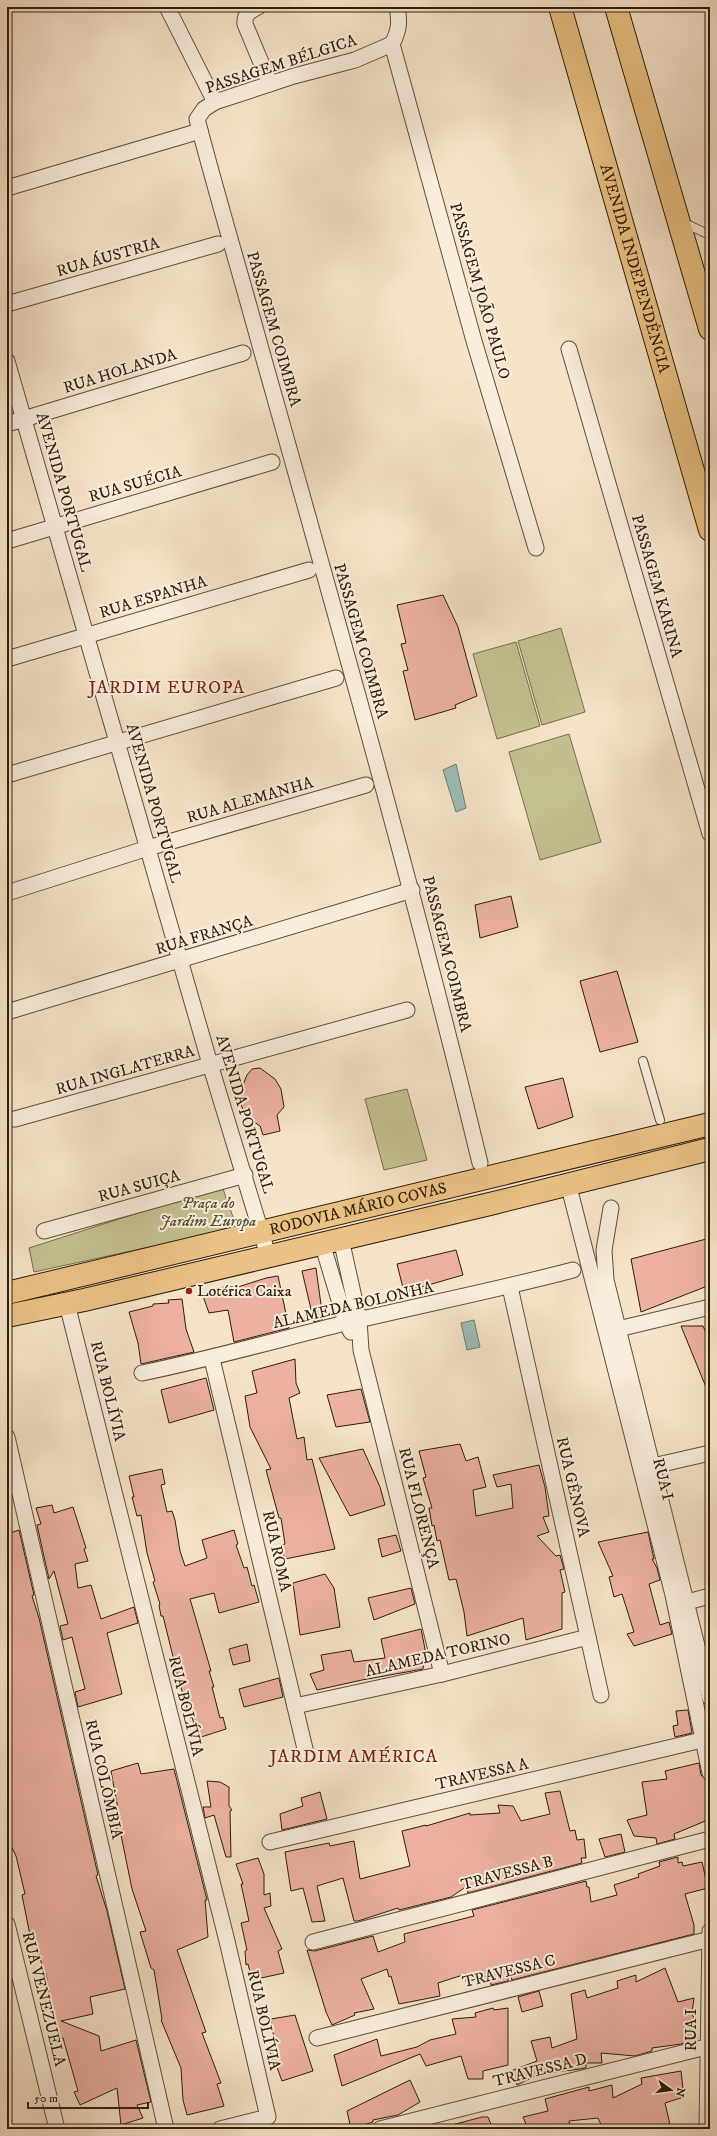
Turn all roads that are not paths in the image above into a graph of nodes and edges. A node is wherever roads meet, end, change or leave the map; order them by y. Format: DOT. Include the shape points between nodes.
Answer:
graph roads {
  1 [pos="167,7"];
  2 [pos="258,7"];
  3 [pos="397,7"];
  4 [pos="560,7"];
  5 [pos="616,7"];
  6 [pos="392,44"];
  7 [pos="270,84"];
  8 [pos="215,102"];
  9 [pos="200,131"];
  10 [pos="7,188"];
  11 [pos="677,220"];
  12 [pos="710,235"];
  13 [pos="218,244"];
  14 [pos="7,304"];
  15 [pos="710,329"];
  16 [pos="569,349"];
  17 [pos="243,353"];
  18 [pos="7,361"];
  19 [pos="24,419"];
  20 [pos="7,424"];
  21 [pos="272,462"];
  22 [pos="56,526"];
  23 [pos="710,530"];
  24 [pos="7,541"];
  25 [pos="536,548"];
  26 [pos="309,570"];
  27 [pos="87,636"];
  28 [pos="7,659"];
  29 [pos="336,678"];
  30 [pos="118,742"];
  31 [pos="7,774"];
  32 [pos="366,785"];
  33 [pos="710,834"];
  34 [pos="148,848"];
  35 [pos="412,890"];
  36 [pos="7,894"];
  37 [pos="181,961"];
  38 [pos="407,1010"];
  39 [pos="7,1012"];
  40 [pos="643,1060"];
  41 [pos="210,1064"];
  42 [pos="710,1109"];
  43 [pos="11,1119"];
  44 [pos="660,1120"];
  45 [pos="710,1124"];
  46 [pos="710,1149"];
  47 [pos="710,1164"];
  48 [pos="482,1170"];
  49 [pos="245,1175"];
  50 [pos="571,1189"];
  51 [pos="611,1208"];
  52 [pos="44,1231"];
  53 [pos="262,1231"];
  54 [pos="331,1241"];
  55 [pos="268,1255"];
  56 [pos="573,1270"];
  57 [pos="510,1287"];
  58 [pos="7,1293"];
  59 [pos="67,1304"];
  60 [pos="710,1307"];
  61 [pos="7,1316"];
  62 [pos="353,1322"];
  63 [pos="618,1329"];
  64 [pos="212,1359"];
  65 [pos="142,1373"];
  66 [pos="7,1437"];
  67 [pos="710,1453"];
  68 [pos="653,1466"];
  69 [pos="710,1596"];
  70 [pos="687,1602"];
  71 [pos="588,1637"];
  72 [pos="442,1674"];
  73 [pos="601,1695"];
  74 [pos="710,1698"];
  75 [pos="295,1706"];
  76 [pos="702,1740"];
  77 [pos="306,1753"];
  78 [pos="710,1773"];
  79 [pos="710,1839"];
  80 [pos="270,1842"];
  81 [pos="7,1924"];
  82 [pos="710,1932"];
  83 [pos="710,1939"];
  84 [pos="313,1942"];
  85 [pos="317,2038"];
  86 [pos="710,2046"];
  87 [pos="57,2129"];
  88 [pos="166,2129"];
  89 [pos="220,2129"];
  90 [pos="380,2129"];
  91 [pos="707,2129"];
  1 -- 8 [label="street"];
  2 -- 7 [label="street" via="248,12 245,24"];
  3 -- 6 [label="street" via="400,21 398,34"];
  4 -- 23 [label="main road, AVENIDA INDEPENDÊNCIA"];
  5 -- 11 [label="main road"];
  6 -- 7 [label="street, PASSAGEM BÉLGICA" via="355,60"];
  6 -- 25 [label="street, PASSAGEM JOÃO PAULO" via="474,341"];
  7 -- 8 [label="street, PASSAGEM BÉLGICA"];
  8 -- 9 [label="street, PASSAGEM BÉLGICA" via="204,109 197,118"];
  9 -- 10 [label="street"];
  9 -- 35 [label="street, PASSAGEM COIMBRA"];
  11 -- 12 [label="lane"];
  11 -- 15 [label="main road"];
  13 -- 14 [label="street, RUA ÁUSTRIA"];
  16 -- 33 [label="street, PASSAGEM KARINA"];
  17 -- 19 [label="street, RUA HOLANDA"];
  18 -- 19 [label="street, AVENIDA PORTUGAL"];
  19 -- 20 [label="street, RUA HOLANDA"];
  19 -- 22 [label="street, AVENIDA PORTUGAL"];
  21 -- 22 [label="street, RUA SUÉCIA"];
  22 -- 24 [label="street, RUA SUÉCIA"];
  22 -- 27 [label="street, AVENIDA PORTUGAL"];
  26 -- 27 [label="street, RUA ESPANHA"];
  27 -- 28 [label="street, RUA ESPANHA"];
  27 -- 30 [label="street, AVENIDA PORTUGAL"];
  29 -- 30 [label="street"];
  30 -- 31 [label="street"];
  30 -- 34 [label="street, AVENIDA PORTUGAL"];
  32 -- 34 [label="street, RUA ALEMANHA"];
  34 -- 36 [label="street, RUA ALEMANHA"];
  34 -- 37 [label="street, AVENIDA PORTUGAL"];
  35 -- 37 [label="street, RUA FRANÇA"];
  35 -- 48 [label="street, PASSAGEM COIMBRA"];
  37 -- 39 [label="street, RUA FRANÇA"];
  37 -- 41 [label="street, AVENIDA PORTUGAL"];
  38 -- 41 [label="street, RUA INGLATERRA"];
  40 -- 44 [label="lane"];
  41 -- 43 [label="street, RUA INGLATERRA"];
  41 -- 49 [label="street, AVENIDA PORTUGAL"];
  42 -- 44 [label="main road"];
  44 -- 48 [label="main road"];
  45 -- 48 [label="main road, RODOVIA MÁRIO COVAS" via="566,1160"];
  46 -- 50 [label="main road, RODOVIA MÁRIO COVAS"];
  47 -- 50 [label="main road"];
  48 -- 53 [label="main road, RODOVIA MÁRIO COVAS"];
  49 -- 52 [label="street, RUA SUIÇA"];
  49 -- 53 [label="street, AVENIDA PORTUGAL"];
  50 -- 54 [label="main road, RODOVIA MÁRIO COVAS" via="494,1203"];
  50 -- 76 [label="street, RUA I" via="673,1595"];
  51 -- 63 [label="street" via="604,1264"];
  53 -- 55 [label="street, AVENIDA PORTUGAL"];
  53 -- 58 [label="main road, RODOVIA MÁRIO COVAS"];
  54 -- 55 [label="main road, RODOVIA MÁRIO COVAS"];
  54 -- 62 [label="street, RUA FLORENÇA"];
  55 -- 59 [label="main road, RODOVIA MÁRIO COVAS"];
  56 -- 57 [label="street, ALAMEDA BOLONHA"];
  57 -- 62 [label="street, ALAMEDA BOLONHA"];
  57 -- 71 [label="street, RUA GÊNOVA"];
  59 -- 61 [label="main road, RODOVIA MÁRIO COVAS"];
  59 -- 89 [label="street, RUA BOLÍVIA" via="227,1941 268,2117"];
  60 -- 63 [label="street"];
  62 -- 64 [label="street, ALAMEDA BOLONHA"];
  62 -- 72 [label="street, RUA FLORENÇA"];
  63 -- 68 [label="street"];
  64 -- 65 [label="street, ALAMEDA BOLONHA"];
  64 -- 75 [label="street, RUA ROMA"];
  66 -- 88 [label="street, RUA COLÔMBIA"];
  67 -- 68 [label="street"];
  68 -- 70 [label="street"];
  69 -- 70 [label="street"];
  70 -- 74 [label="street"];
  71 -- 72 [label="street, ALAMEDA TORINO"];
  71 -- 73 [label="street, RUA GÊNOVA"];
  72 -- 75 [label="street, ALAMEDA TORINO"];
  75 -- 77 [label="street, RUA ROMA"];
  76 -- 78 [label="street, RUA I"];
  76 -- 80 [label="street, TRAVESSA A"];
  79 -- 84 [label="street, TRAVESSA B"];
  81 -- 87 [label="street, RUA VENEZUELA"];
  82 -- 83 [label="street, RUA I"];
  83 -- 85 [label="street, TRAVESSA C"];
  83 -- 86 [label="street, RUA I"];
  86 -- 90 [label="street, TRAVESSA D"];
  86 -- 91 [label="street, RUA I"];
}
